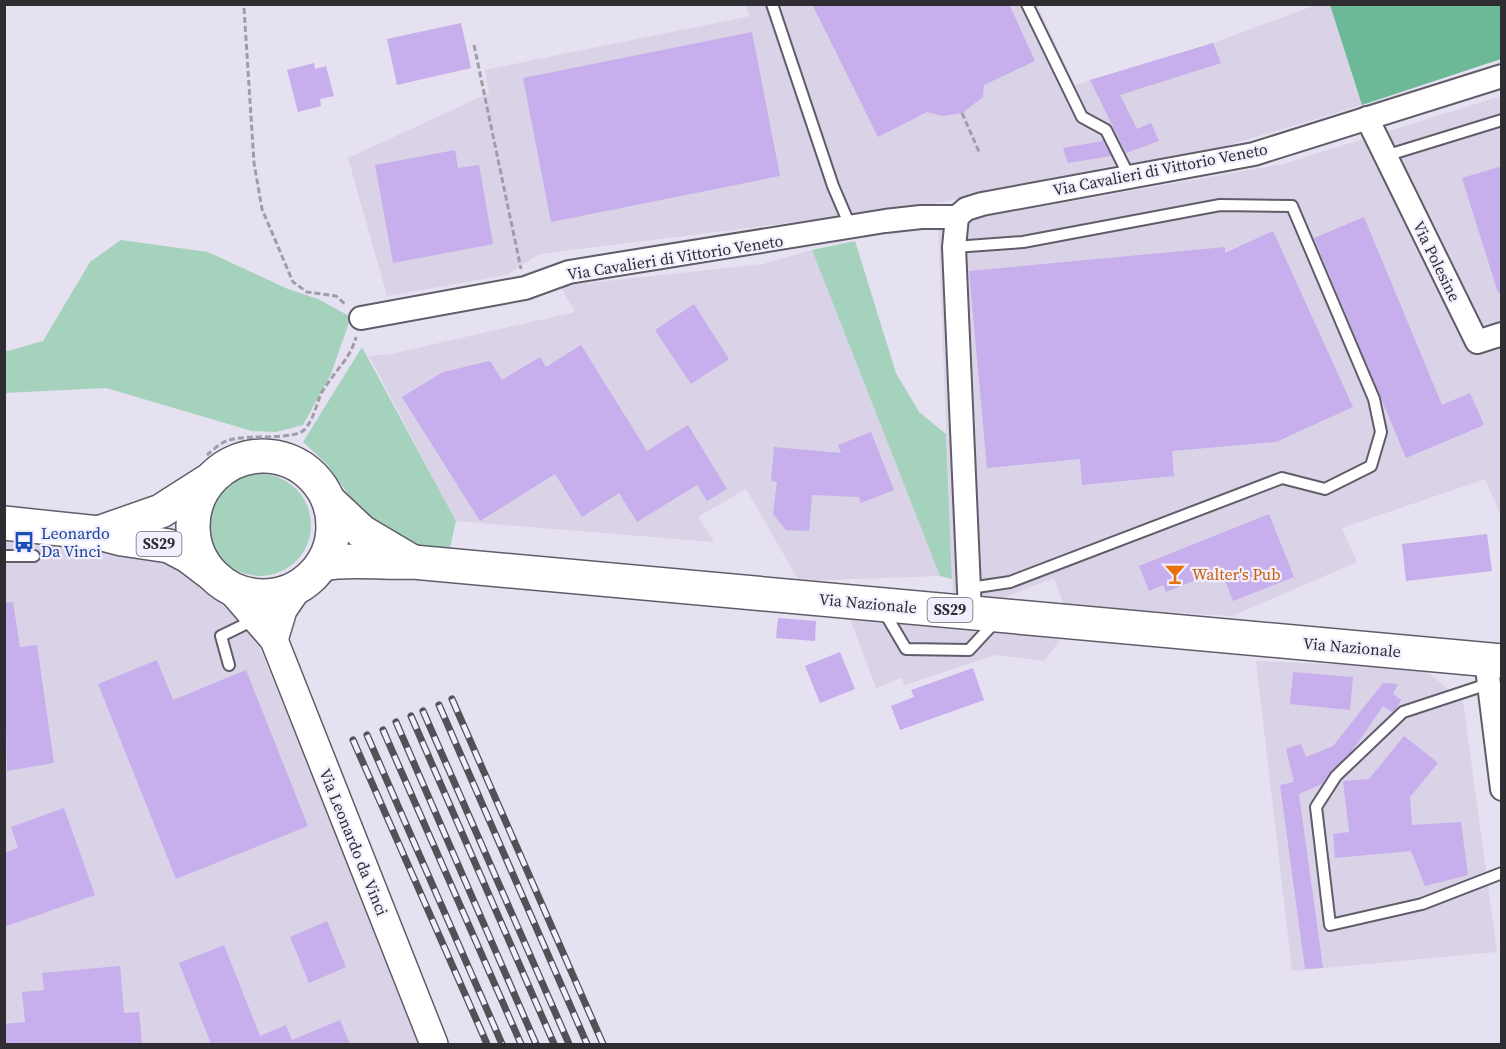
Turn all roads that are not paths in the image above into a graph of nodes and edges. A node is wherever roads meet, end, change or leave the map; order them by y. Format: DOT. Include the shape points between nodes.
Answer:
graph roads {
  1 [pos="772,4"];
  2 [pos="1027,4"];
  3 [pos="1502,76"];
  4 [pos="1366,118"];
  5 [pos="1502,120"];
  6 [pos="1385,156"];
  7 [pos="1129,176"];
  8 [pos="957,217"];
  9 [pos="851,228"];
  10 [pos="954,247"];
  11 [pos="361,318"];
  12 [pos="1502,334"];
  13 [pos="204,471"];
  14 [pos="330,502"];
  15 [pos="4,523"];
  16 [pos="99,533"];
  17 [pos="4,556"];
  18 [pos="34,556"];
  19 [pos="413,562"];
  20 [pos="311,575"];
  21 [pos="220,581"];
  22 [pos="980,605"];
  23 [pos="256,619"];
  24 [pos="274,640"];
  25 [pos="229,665"];
  26 [pos="1494,686"];
  27 [pos="1502,789"];
  28 [pos="1502,873"];
  29 [pos="434,1044"];
  1 -- 9 [label="lane" via="833,186"];
  2 -- 7 [label="lane" via="1082,117 1106,130"];
  3 -- 4 [label="street, Via Cavalieri di Vittorio Veneto"];
  4 -- 6 [label="street, Via Polesine"];
  4 -- 7 [label="street, Via Cavalieri di Vittorio Veneto" via="1254,154"];
  5 -- 6 [label="lane"];
  6 -- 12 [label="street, Via Polesine" via="1477,342"];
  7 -- 8 [label="street, Via Cavalieri di Vittorio Veneto" via="982,204"];
  8 -- 9 [label="street, Via Cavalieri di Vittorio Veneto" via="921,217"];
  8 -- 10 [label="street"];
  9 -- 11 [label="street, Via Cavalieri di Vittorio Veneto" via="569,272 525,288"];
  10 -- 22 [label="street"];
  10 -- 22 [label="lane" via="1023,242 1220,205 1292,206 1374,399 1381,432 1371,466 1325,489 1282,478 1010,582"];
  13 -- 14 [label="main road" via="245,457 269,455 294,462 311,473"];
  13 -- 16 [label="main road, SS29" via="161,511"];
  13 -- 21 [label="main road" via="192,528 196,551"];
  14 -- 19 [label="main road, Via Nazionale / SS29" via="362,531"];
  14 -- 20 [label="main road" via="332,540"];
  15 -- 16 [label="main road, SS29"];
  16 -- 21 [label="main road, SS29" via="169,546"];
  17 -- 18 [label="lane"];
  19 -- 20 [label="main road, Via Nazionale / SS29" via="341,560"];
  19 -- 22 [label="main road, Via Nazionale / SS29" via="880,604"];
  20 -- 21 [label="main road" via="276,595 262,596 248,595"];
  20 -- 24 [label="street" via="283,610"];
  21 -- 23 [label="street, Via Leonardo da Vinci"];
  22 -- 26 [label="main road, Via Nazionale / SS29"];
  23 -- 24 [label="street, Via Leonardo da Vinci"];
  23 -- 25 [label="lane" via="221,636"];
  24 -- 29 [label="street, Via Leonardo da Vinci"];
  26 -- 27 [label="street"];
  26 -- 28 [label="lane" via="1403,712 1336,776 1316,807 1329,925 1422,904"];
}
